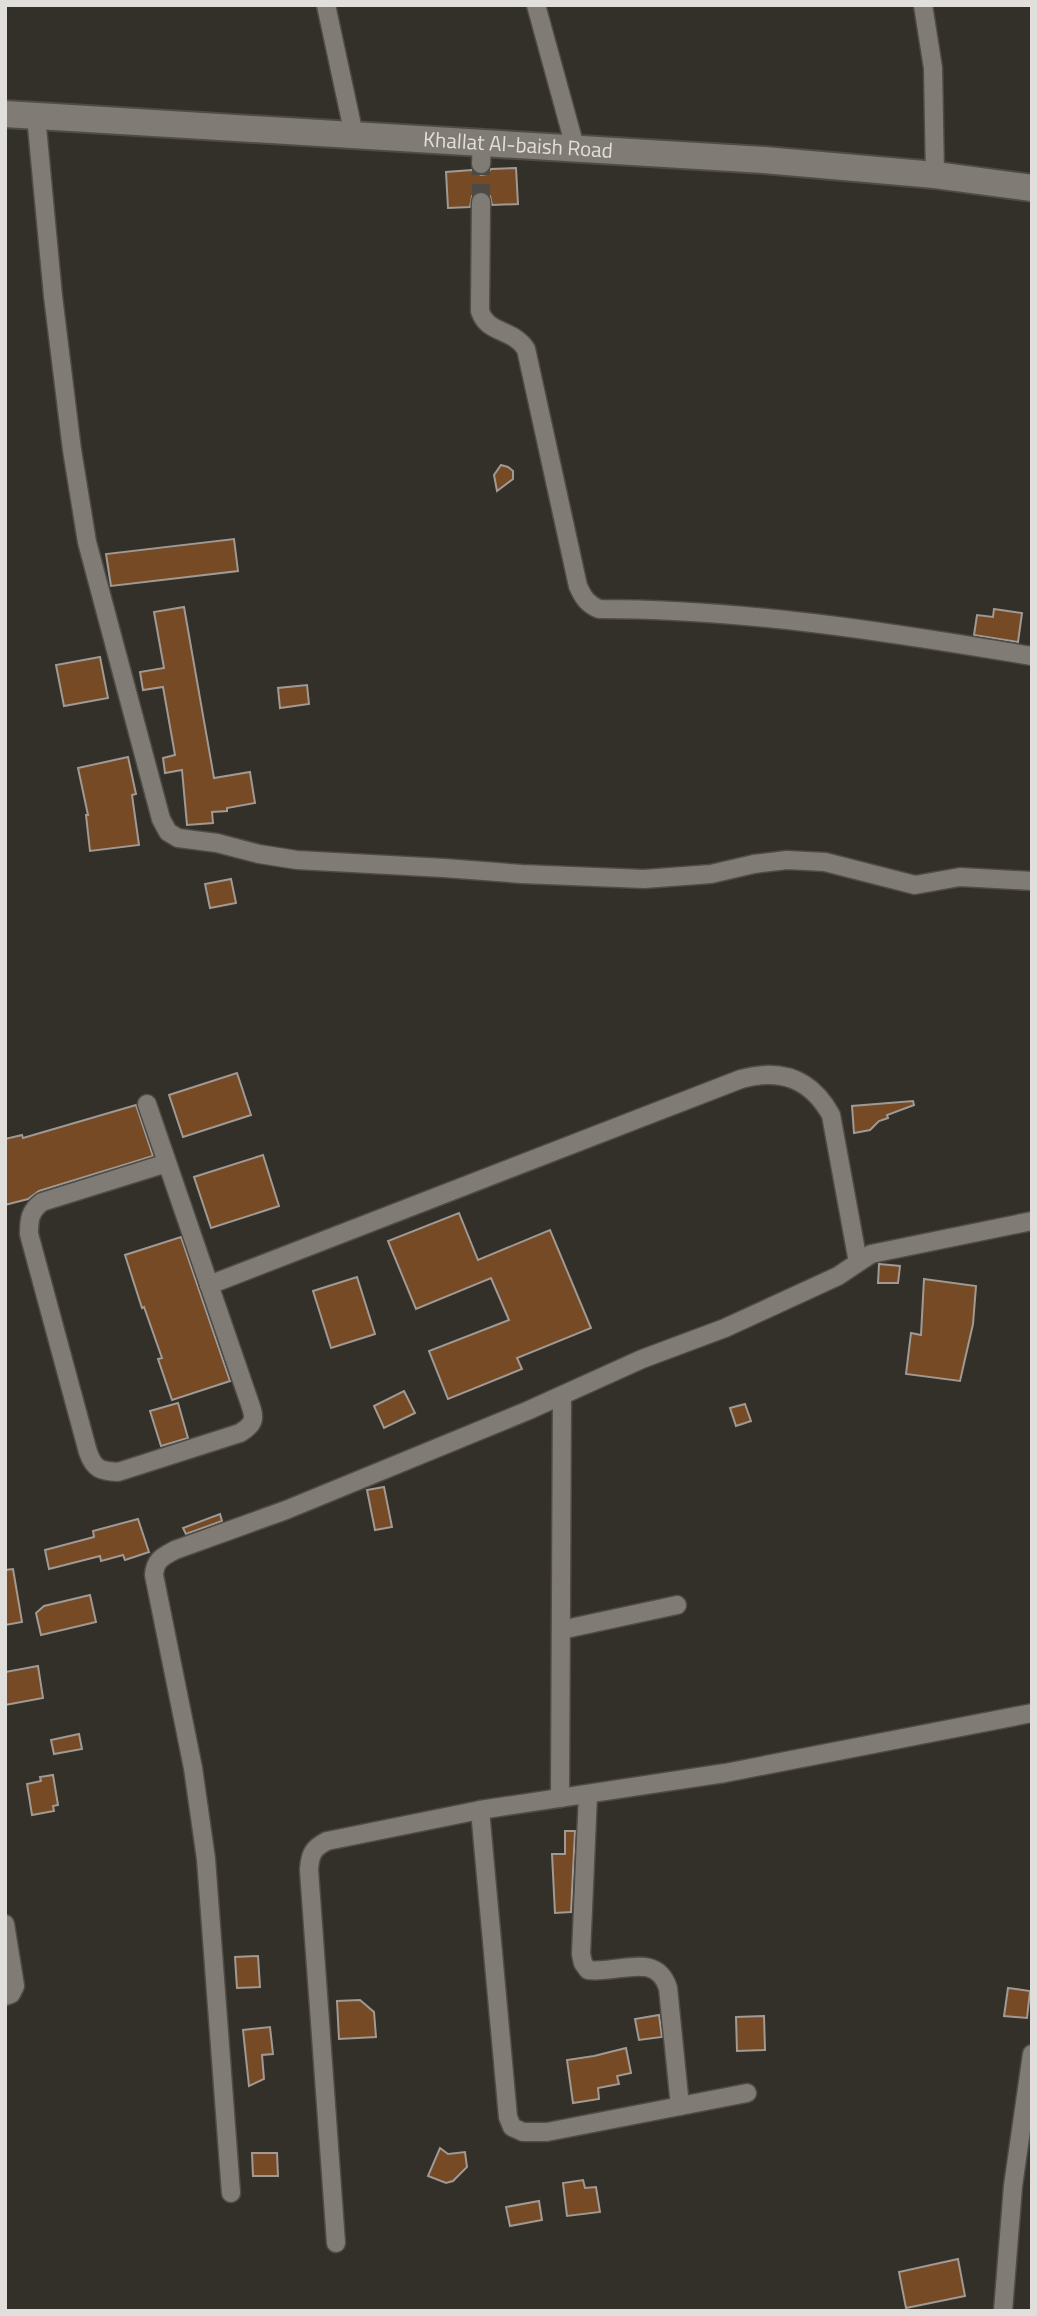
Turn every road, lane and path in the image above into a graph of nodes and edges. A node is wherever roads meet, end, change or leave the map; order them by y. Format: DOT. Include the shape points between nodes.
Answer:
graph roads {
  1 [pos="326,5"];
  2 [pos="536,5"];
  3 [pos="923,5"];
  4 [pos="5,114"];
  5 [pos="36,116"];
  6 [pos="354,135"];
  7 [pos="575,147"];
  8 [pos="935,174"];
  9 [pos="1032,188"];
  10 [pos="481,202"];
  11 [pos="1032,656"];
  12 [pos="1032,881"];
  13 [pos="147,1104"];
  14 [pos="167,1163"];
  15 [pos="1032,1221"];
  16 [pos="858,1262"];
  17 [pos="209,1285"];
  18 [pos="562,1396"];
  19 [pos="677,1605"];
  20 [pos="561,1630"];
  21 [pos="1032,1713"];
  22 [pos="588,1794"];
  23 [pos="560,1798"];
  24 [pos="480,1810"];
  25 [pos="5,1924"];
  26 [pos="5,1996"];
  27 [pos="1032,2054"];
  28 [pos="747,2093"];
  29 [pos="1028,2098"];
  30 [pos="680,2106"];
  31 [pos="232,2193"];
  32 [pos="336,2243"];
  33 [pos="1003,2311"];
  1 -- 6 [label="street"];
  2 -- 7 [label="street"];
  3 -- 8 [label="street" via="933,68"];
  4 -- 5 [label="street, Khallat Al-baish Road"];
  5 -- 6 [label="street, Khallat Al-baish Road"];
  5 -- 12 [label="street" via="53,296 87,542 168,832 178,838 297,860 522,874 644,879 711,874 787,860 825,862 915,885 960,877"];
  6 -- 7 [label="street, Khallat Al-baish Road" via="482,153"];
  7 -- 8 [label="street, Khallat Al-baish Road"];
  8 -- 9 [label="street, Khallat Al-baish Road"];
  10 -- 11 [label="street" via="480,311 489,326 512,334 526,349 578,586 590,606 875,630"];
  13 -- 14 [label="street"];
  14 -- 17 [label="street"];
  14 -- 17 [label="street" via="41,1202 30,1218 30,1234 88,1452 101,1471 118,1472 250,1427 254,1416"];
  15 -- 16 [label="street" via="894,1248"];
  16 -- 17 [label="street" via="831,1115 821,1097 808,1087 762,1074"];
  16 -- 18 [label="street" via="838,1276 725,1328"];
  18 -- 20 [label="street"];
  18 -- 31 [label="street" via="286,1510 175,1550 155,1565 206,1859"];
  19 -- 20 [label="street"];
  20 -- 23 [label="street"];
  21 -- 22 [label="street" via="725,1773"];
  22 -- 23 [label="street"];
  22 -- 30 [label="street" via="583,1963 588,1970 602,1972 650,1967 665,1977"];
  23 -- 24 [label="street"];
  24 -- 30 [label="street" via="512,2127 547,2132"];
  24 -- 32 [label="street" via="327,1841 315,1847 310,1857"];
  25 -- 26 [label="street" via="15,1986"];
  27 -- 29 [label="street"];
  28 -- 30 [label="street"];
  29 -- 33 [label="street" via="1013,2186"];
}
